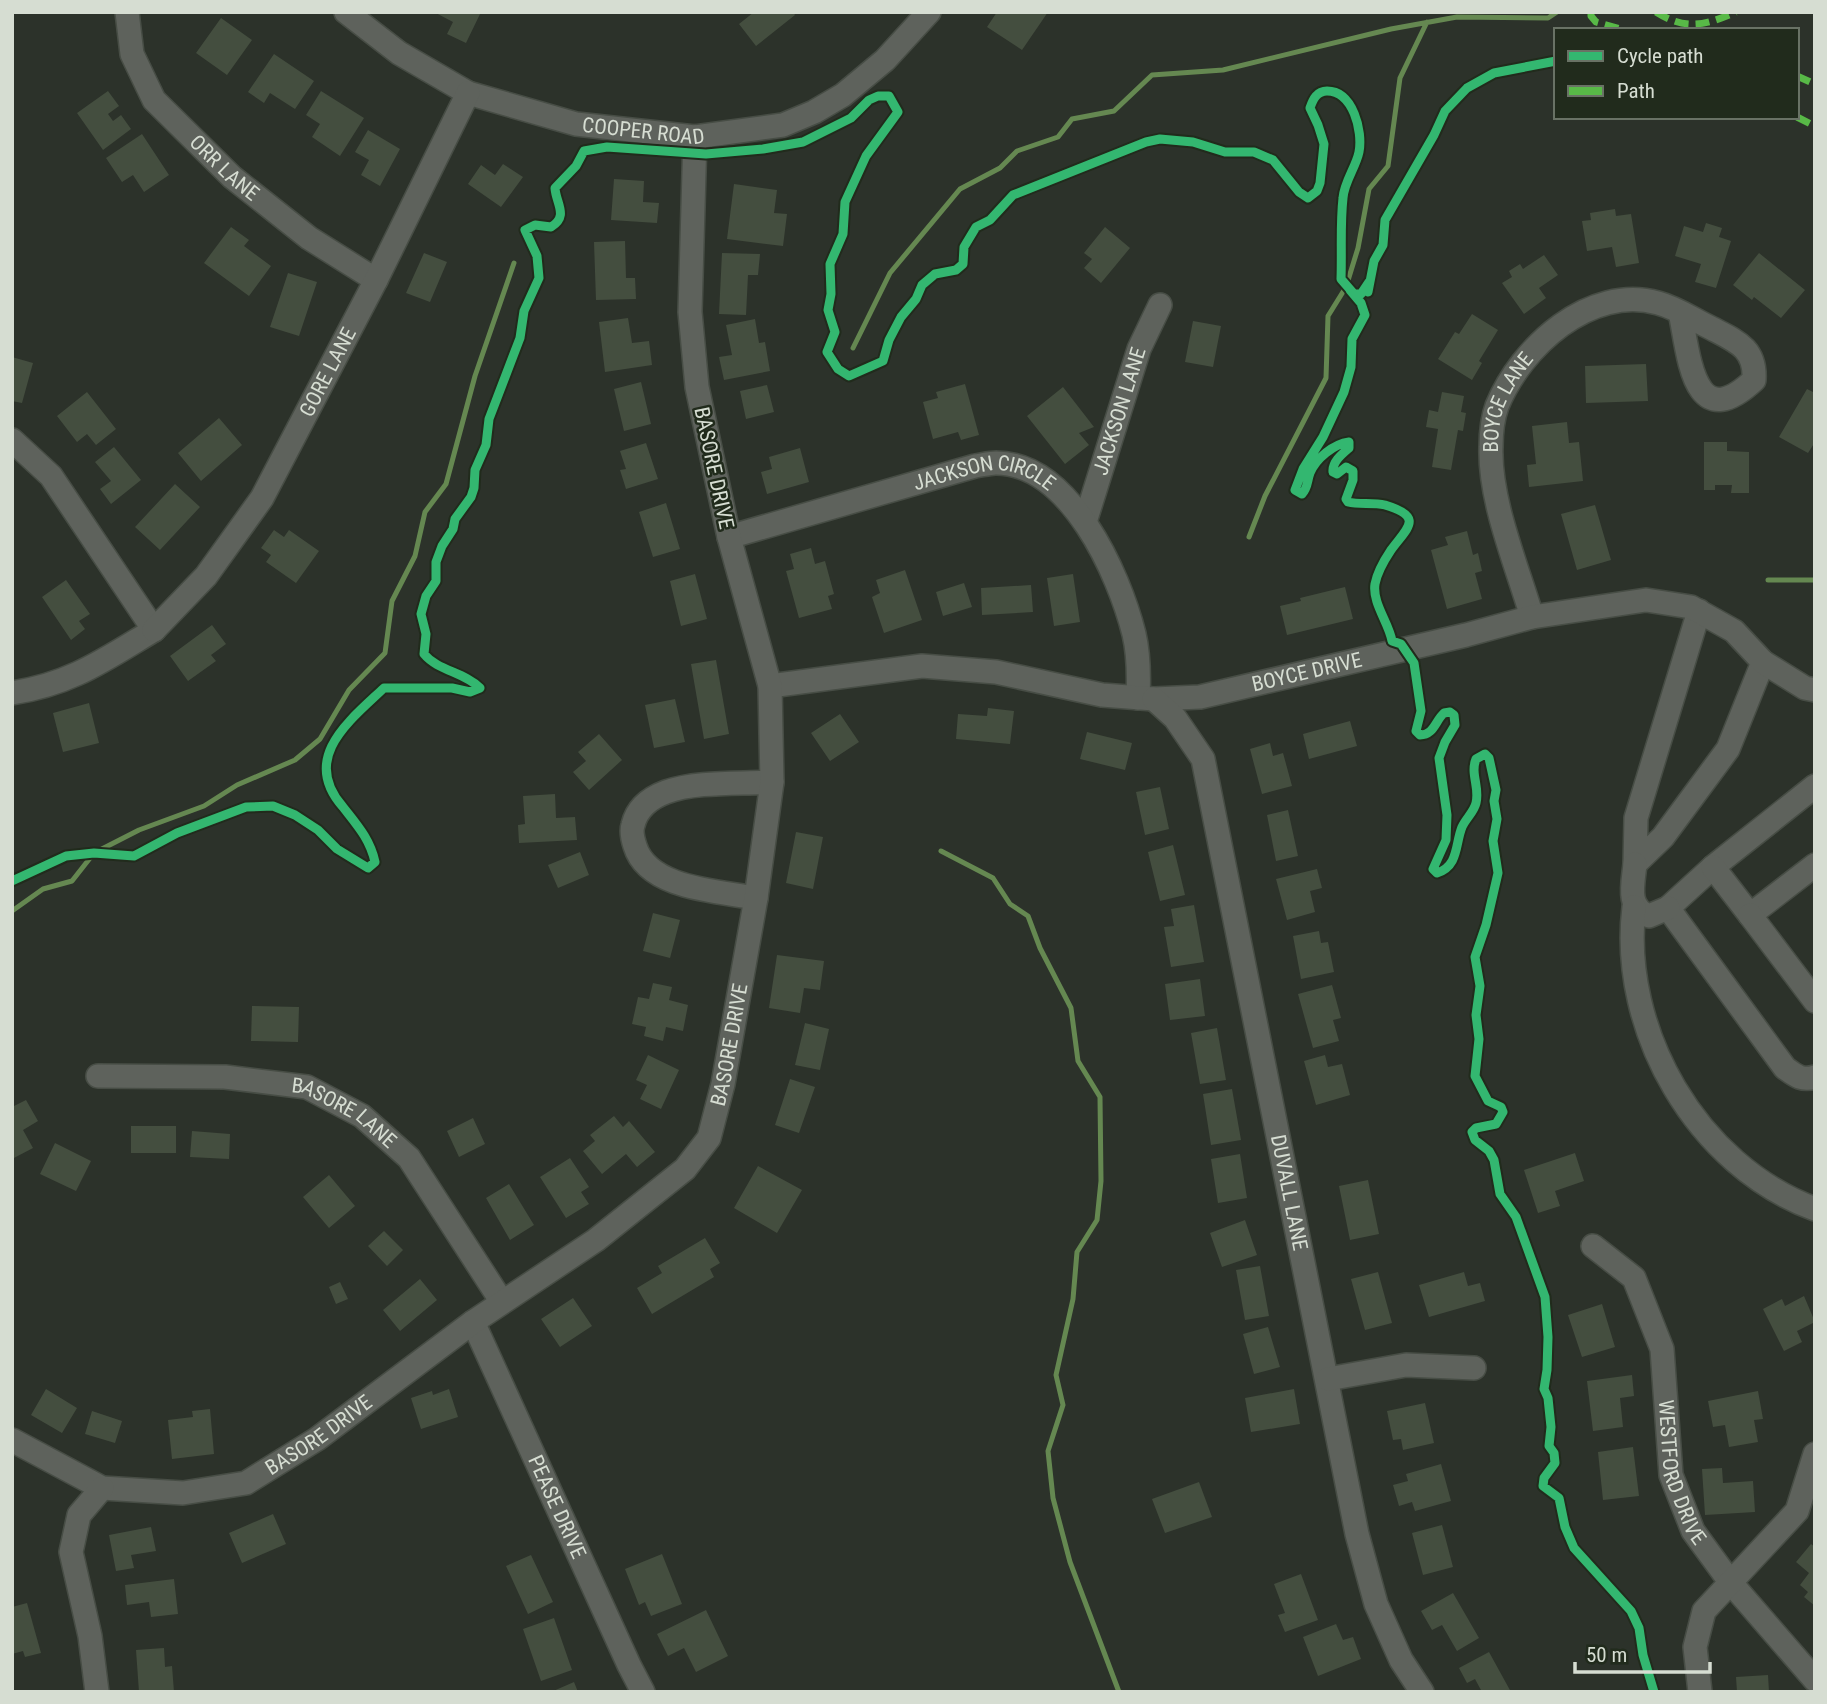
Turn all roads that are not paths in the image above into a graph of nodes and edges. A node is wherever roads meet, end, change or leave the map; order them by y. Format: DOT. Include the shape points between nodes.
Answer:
graph roads {
  1 [pos="127,12"];
  2 [pos="929,12"];
  3 [pos="355,16"];
  4 [pos="468,93"];
  5 [pos="695,137"];
  6 [pos="376,280"];
  7 [pos="1160,305"];
  8 [pos="1680,312"];
  9 [pos="12,440"];
  10 [pos="1085,522"];
  11 [pos="729,537"];
  12 [pos="1699,611"];
  13 [pos="1532,617"];
  14 [pos="154,630"];
  15 [pos="1763,662"];
  16 [pos="770,686"];
  17 [pos="1815,690"];
  18 [pos="12,693"];
  19 [pos="1146,699"];
  20 [pos="772,782"];
  21 [pos="1815,786"];
  22 [pos="1634,864"];
  23 [pos="1815,864"];
  24 [pos="1713,867"];
  25 [pos="756,898"];
  26 [pos="1634,907"];
  27 [pos="1668,908"];
  28 [pos="1750,915"];
  29 [pos="1815,1001"];
  30 [pos="98,1076"];
  31 [pos="1815,1077"];
  32 [pos="1815,1209"];
  33 [pos="1593,1246"];
  34 [pos="502,1302"];
  35 [pos="473,1322"];
  36 [pos="1474,1368"];
  37 [pos="1328,1379"];
  38 [pos="12,1440"];
  39 [pos="1815,1454"];
  40 [pos="102,1488"];
  41 [pos="1731,1583"];
  42 [pos="1815,1680"];
  43 [pos="97,1692"];
  44 [pos="643,1692"];
  45 [pos="1422,1692"];
  46 [pos="1700,1692"];
  1 -- 6 [label="street, ORR LANE" via="132,54 154,100 232,177 309,238"];
  2 -- 5 [label="street, COOPER ROAD" via="885,60 814,112 783,125"];
  3 -- 4 [label="street, COOPER ROAD" via="399,53"];
  4 -- 5 [label="street, COOPER ROAD" via="576,124"];
  4 -- 6 [label="street, GORE LANE"];
  5 -- 11 [label="street, BASORE DRIVE" via="690,312 696,387"];
  6 -- 14 [label="street, GORE LANE" via="262,498 206,576"];
  7 -- 10 [label="street, JACKSON LANE" via="1139,349"];
  8 -- 13 [label="street, BOYCE LANE" via="1658,302 1628,300 1599,305 1570,319 1516,370 1496,407 1491,447 1494,491"];
  9 -- 14 [label="street" via="51,476"];
  10 -- 11 [label="street, JACKSON CIRCLE" via="1057,489 1036,474 996,463"];
  10 -- 19 [label="street, JACKSON CIRCLE" via="1115,578 1134,635"];
  11 -- 16 [label="street, BASORE DRIVE"];
  12 -- 13 [label="street, BOYCE DRIVE" via="1646,600"];
  12 -- 15 [label="street, BOYCE DRIVE" via="1734,631"];
  12 -- 22 [label="street" via="1636,818"];
  13 -- 19 [label="street, BOYCE DRIVE" via="1200,697"];
  14 -- 18 [label="street, GORE LANE" via="75,677"];
  15 -- 17 [label="street, BOYCE DRIVE"];
  15 -- 22 [label="street" via="1728,749 1663,837"];
  16 -- 19 [label="street, BOYCE DRIVE" via="922,666 996,672 1102,695"];
  16 -- 20 [label="street, BASORE DRIVE"];
  19 -- 37 [label="street, DUVALL LANE" via="1175,718 1203,758"];
  20 -- 25 [label="street, BASORE DRIVE"];
  20 -- 25 [label="street" via="665,792 639,810 632,826 638,857 654,872 679,884"];
  21 -- 24 [label="street"];
  22 -- 26 [label="street"];
  23 -- 28 [label="street"];
  24 -- 27 [label="street"];
  24 -- 28 [label="street"];
  25 -- 34 [label="street, BASORE DRIVE" via="709,1138 685,1169 596,1240"];
  26 -- 27 [label="street" via="1649,916"];
  26 -- 32 [label="street" via="1634,974 1649,1034 1671,1080 1705,1133 1742,1169"];
  27 -- 31 [label="street" via="1785,1068 1799,1078"];
  28 -- 29 [label="street"];
  30 -- 34 [label="street, BASORE LANE" via="225,1077 307,1087 362,1116 409,1158"];
  33 -- 41 [label="street, WESTFORD DRIVE" via="1634,1278 1662,1349 1671,1475 1693,1531"];
  34 -- 35 [label="street, BASORE DRIVE"];
  35 -- 40 [label="street, BASORE DRIVE" via="317,1439 246,1483 183,1493"];
  35 -- 44 [label="street, PEASE DRIVE"];
  36 -- 37 [label="street" via="1406,1365"];
  37 -- 45 [label="street, DUVALL LANE" via="1357,1534 1376,1604 1401,1660"];
  38 -- 40 [label="street, BASORE DRIVE"];
  39 -- 41 [label="street" via="1797,1511"];
  40 -- 43 [label="street" via="79,1516 71,1552 86,1613"];
  41 -- 42 [label="street, WESTFORD DRIVE"];
  41 -- 46 [label="street" via="1704,1611 1695,1647"];
}
